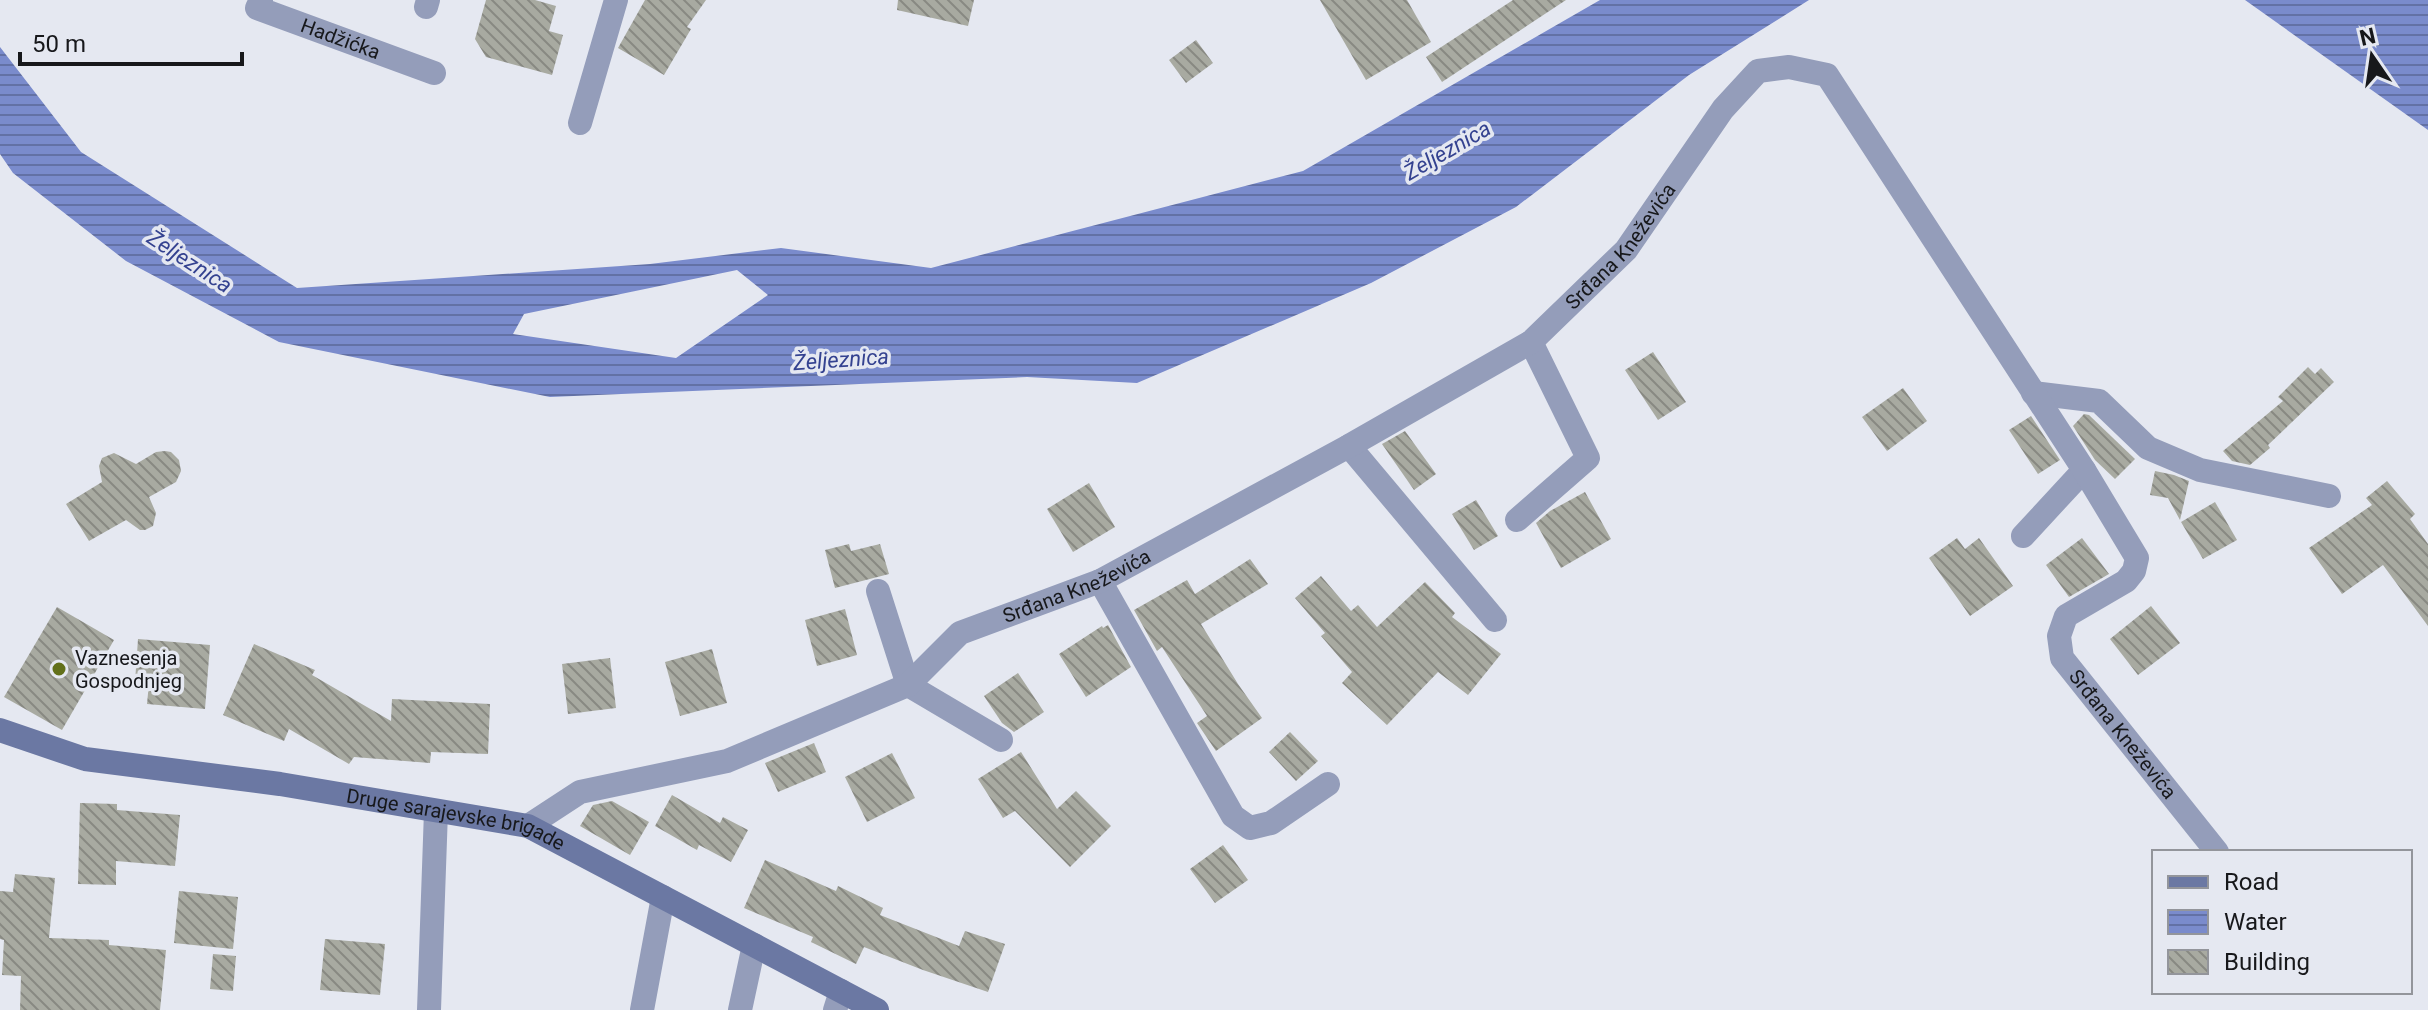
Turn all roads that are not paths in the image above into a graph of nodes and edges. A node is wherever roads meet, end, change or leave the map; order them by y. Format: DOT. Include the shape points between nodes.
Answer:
graph roads {
  1 [pos="261,0"];
  2 [pos="616,0"];
  3 [pos="434,73"];
  4 [pos="580,123"];
  5 [pos="1531,342"];
  6 [pos="2033,393"];
  7 [pos="1349,446"];
  8 [pos="2084,470"];
  9 [pos="2329,496"];
  10 [pos="1517,520"];
  11 [pos="2023,536"];
  12 [pos="1100,581"];
  13 [pos="878,591"];
  14 [pos="1495,620"];
  15 [pos="908,685"];
  16 [pos="0,730"];
  17 [pos="1001,740"];
  18 [pos="1328,784"];
  19 [pos="436,811"];
  20 [pos="528,826"];
  21 [pos="2215,850"];
  22 [pos="663,897"];
  23 [pos="754,945"];
  24 [pos="838,1000"];
  25 [pos="429,1010"];
  26 [pos="642,1010"];
  27 [pos="740,1010"];
  28 [pos="877,1010"];
  1 -- 3 [label="street, Hadžićka" via="257,8"];
  2 -- 4 [label="street"];
  5 -- 6 [label="street, Srđana Kneževića" via="1626,250 1723,109 1758,71 1789,67 1827,75"];
  5 -- 7 [label="street, Srđana Kneževića"];
  5 -- 10 [label="street" via="1588,458"];
  6 -- 8 [label="street, Srđana Kneževića"];
  6 -- 9 [label="street" via="2099,401 2148,448 2200,470"];
  7 -- 12 [label="street, Srđana Kneževića"];
  7 -- 14 [label="street"];
  8 -- 11 [label="street"];
  8 -- 21 [label="street, Srđana Kneževića" via="2137,558 2126,581 2066,616 2059,636 2062,658"];
  12 -- 15 [label="street, Srđana Kneževića" via="960,633"];
  12 -- 18 [label="street" via="1233,816 1250,828 1271,823"];
  13 -- 15 [label="street"];
  15 -- 17 [label="street"];
  15 -- 20 [label="street, Srđana Kneževića" via="727,761 580,792"];
  16 -- 19 [label="main road, Druge sarajevske brigade" via="85,759"];
  19 -- 20 [label="main road, Druge sarajevske brigade"];
  19 -- 25 [label="street"];
  20 -- 22 [label="main road, Druge sarajevske brigade"];
  22 -- 23 [label="main road, Druge sarajevske brigade"];
  22 -- 26 [label="street"];
  23 -- 24 [label="main road, Druge sarajevske brigade"];
  23 -- 27 [label="street"];
  24 -- 28 [label="main road, Druge sarajevske brigade"];
}
